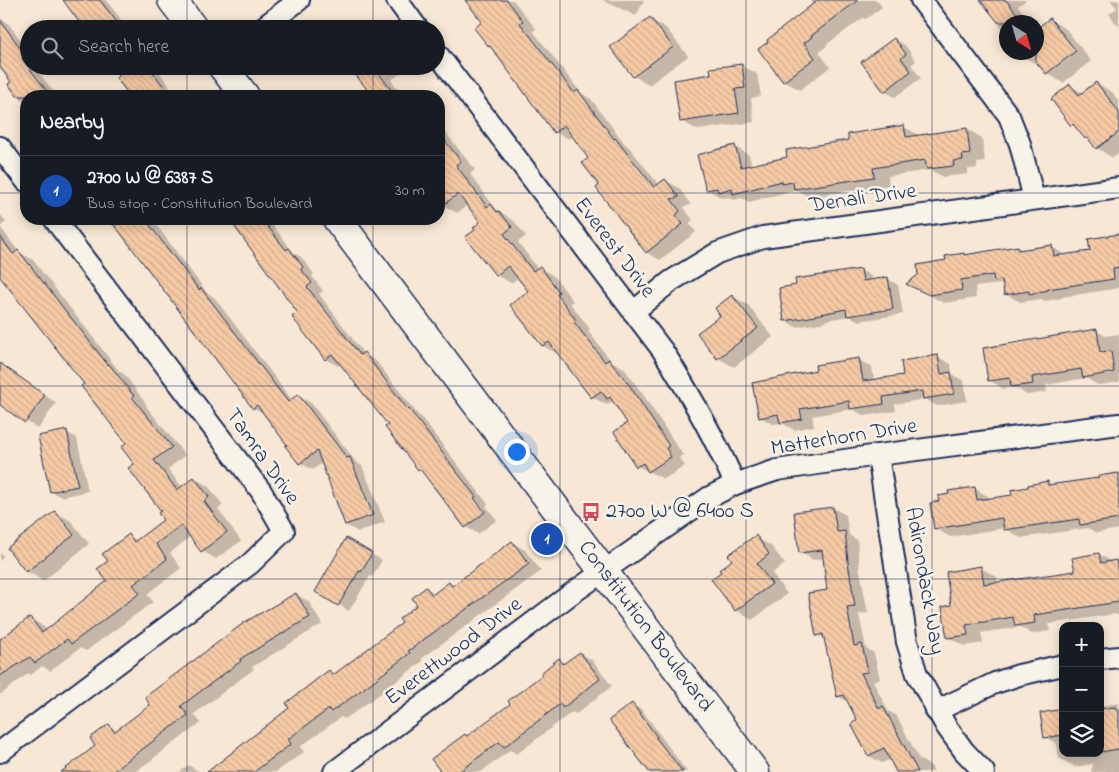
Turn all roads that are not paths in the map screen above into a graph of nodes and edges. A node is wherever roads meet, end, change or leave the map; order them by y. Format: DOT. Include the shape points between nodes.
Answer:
graph roads {
  1 [pos="172,0"];
  2 [pos="299,0"];
  3 [pos="397,0"];
  4 [pos="920,0"];
  5 [pos="187,20"];
  6 [pos="273,20"];
  7 [pos="411,20"];
  8 [pos="445,64"];
  9 [pos="229,75"];
  10 [pos="240,90"];
  11 [pos="0,147"];
  12 [pos="20,174"];
  13 [pos="1119,188"];
  14 [pos="1034,199"];
  15 [pos="59,225"];
  16 [pos="343,225"];
  17 [pos="633,312"];
  18 [pos="1119,424"];
  19 [pos="878,455"];
  20 [pos="735,484"];
  21 [pos="604,572"];
  22 [pos="1119,657"];
  23 [pos="1104,659"];
  24 [pos="1059,666"];
  25 [pos="936,711"];
  26 [pos="0,752"];
  27 [pos="334,772"];
  28 [pos="755,772"];
  29 [pos="984,772"];
  1 -- 5 [label="main road"];
  2 -- 6 [label="street"];
  3 -- 7 [label="street"];
  4 -- 14 [label="street" via="1009,116"];
  8 -- 17 [label="street, Everest Drive"];
  9 -- 10 [label="main road"];
  11 -- 12 [label="street"];
  13 -- 14 [label="street, Denali Drive"];
  14 -- 17 [label="street, Denali Drive" via="764,237 717,253 671,281"];
  15 -- 26 [label="street, Tamra Drive" via="261,491 284,531 250,564"];
  16 -- 21 [label="main road, Constitution Boulevard"];
  17 -- 20 [label="street, Everest Drive" via="689,392"];
  18 -- 19 [label="street, Matterhorn Drive"];
  19 -- 20 [label="street, Matterhorn Drive" via="777,470"];
  19 -- 25 [label="street, Adirondack Way" via="907,642 917,674"];
  20 -- 21 [label="street, Matterhorn Drive" via="708,498"];
  21 -- 27 [label="street, Everettwood Drive"];
  21 -- 28 [label="main road, Constitution Boulevard"];
  22 -- 23 [label="street"];
  24 -- 25 [label="street" via="995,683"];
  25 -- 29 [label="street, Adirondack Way" via="964,751"];
}
